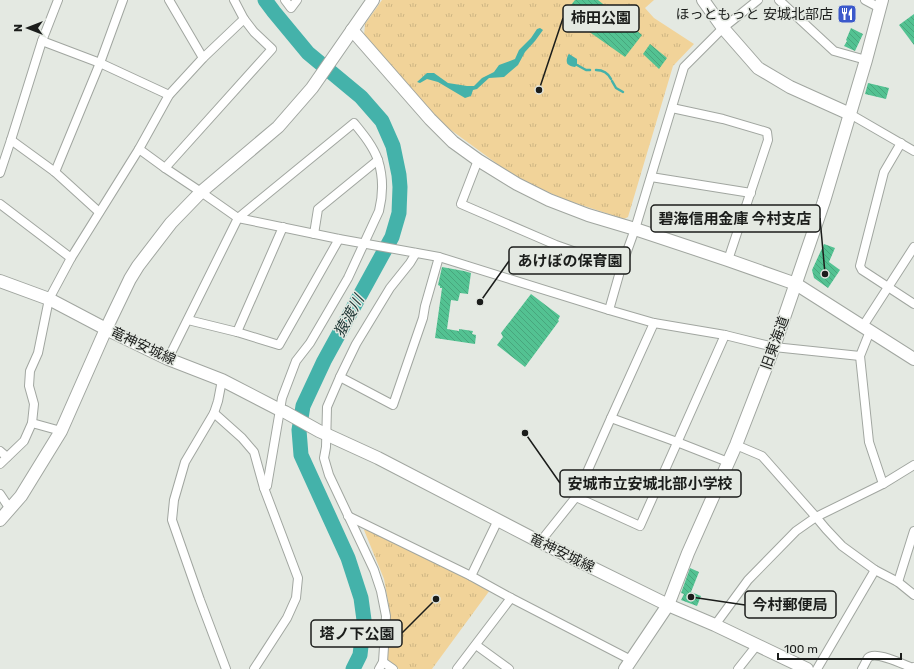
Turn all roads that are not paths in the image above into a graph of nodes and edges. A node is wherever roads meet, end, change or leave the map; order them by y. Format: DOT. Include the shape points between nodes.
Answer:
graph roads {
  1 [pos="58,0"];
  2 [pos="123,0"];
  3 [pos="169,0"];
  4 [pos="234,0"];
  5 [pos="286,0"];
  6 [pos="297,0"];
  7 [pos="373,0"];
  8 [pos="703,0"];
  9 [pos="758,0"];
  10 [pos="779,0"];
  11 [pos="865,0"];
  12 [pos="881,4"];
  13 [pos="244,19"];
  14 [pos="723,28"];
  15 [pos="352,30"];
  16 [pos="42,41"];
  17 [pos="202,58"];
  18 [pos="866,60"];
  19 [pos="100,63"];
  20 [pos="169,95"];
  21 [pos="672,108"];
  22 [pos="850,114"];
  23 [pos="11,140"];
  24 [pos="901,143"];
  25 [pos="139,149"];
  26 [pos="914,151"];
  27 [pos="378,160"];
  28 [pos="478,160"];
  29 [pos="165,168"];
  30 [pos="55,172"];
  31 [pos="0,173"];
  32 [pos="650,177"];
  33 [pos="201,192"];
  34 [pos="750,193"];
  35 [pos="0,204"];
  36 [pos="99,212"];
  37 [pos="238,218"];
  38 [pos="283,228"];
  39 [pos="634,229"];
  40 [pos="314,234"];
  41 [pos="339,239"];
  42 [pos="367,244"];
  43 [pos="914,247"];
  44 [pos="412,252"];
  45 [pos="439,256"];
  46 [pos="71,258"];
  47 [pos="728,260"];
  48 [pos="621,268"];
  49 [pos="0,281"];
  50 [pos="796,284"];
  51 [pos="888,287"];
  52 [pos="49,299"];
  53 [pos="914,304"];
  54 [pos="609,310"];
  55 [pos="188,320"];
  56 [pos="654,323"];
  57 [pos="867,329"];
  58 [pos="106,330"];
  59 [pos="237,332"];
  60 [pos="724,335"];
  61 [pos="774,347"];
  62 [pos="860,356"];
  63 [pos="168,359"];
  64 [pos="914,359"];
  65 [pos="340,377"];
  66 [pos="222,380"];
  67 [pos="283,411"];
  68 [pos="214,413"];
  69 [pos="611,418"];
  70 [pos="32,423"];
  71 [pos="61,431"];
  72 [pos="323,433"];
  73 [pos="677,442"];
  74 [pos="736,445"];
  75 [pos="0,451"];
  76 [pos="7,457"];
  77 [pos="728,462"];
  78 [pos="0,464"];
  79 [pos="914,465"];
  80 [pos="882,484"];
  81 [pos="264,488"];
  82 [pos="0,494"];
  83 [pos="576,497"];
  84 [pos="10,509"];
  85 [pos="348,516"];
  86 [pos="816,517"];
  87 [pos="0,520"];
  88 [pos="498,520"];
  89 [pos="914,531"];
  90 [pos="540,542"];
  91 [pos="875,570"];
  92 [pos="471,576"];
  93 [pos="898,582"];
  94 [pos="914,595"];
  95 [pos="511,598"];
  96 [pos="668,605"];
  97 [pos="715,625"];
  98 [pos="476,644"];
  99 [pos="757,645"];
  100 [pos="628,664"];
  101 [pos="381,665"];
  102 [pos="914,667"];
  103 [pos="226,669"];
  104 [pos="254,669"];
  105 [pos="393,669"];
  106 [pos="457,669"];
  107 [pos="508,669"];
  108 [pos="738,669"];
  109 [pos="807,669"];
  110 [pos="817,669"];
  111 [pos="862,669"];
  1 -- 16 [label="street"];
  2 -- 19 [label="street"];
  3 -- 17 [label="street"];
  4 -- 13 [label="street"];
  5 -- 6 [label="street" via="291,8"];
  7 -- 15 [label="street"];
  8 -- 14 [label="street"];
  9 -- 14 [label="street"];
  10 -- 18 [label="street" via="834,51"];
  11 -- 12 [label="street"];
  12 -- 18 [label="street, 旧東海道"];
  13 -- 17 [label="street"];
  13 -- 29 [label="street" via="272,49"];
  14 -- 21 [label="street" via="684,67"];
  14 -- 22 [label="street" via="758,68 790,87"];
  15 -- 28 [label="street" via="430,119 453,142"];
  15 -- 33 [label="street" via="312,88 278,127"];
  16 -- 19 [label="street"];
  16 -- 23 [label="street"];
  17 -- 20 [label="street"];
  18 -- 22 [label="street, 旧東海道"];
  19 -- 20 [label="street"];
  19 -- 30 [label="street"];
  20 -- 25 [label="street"];
  21 -- 32 [label="street"];
  21 -- 34 [label="street" via="767,132 768,140"];
  22 -- 24 [label="street"];
  22 -- 50 [label="street, 旧東海道"];
  23 -- 30 [label="street"];
  23 -- 31 [label="street"];
  24 -- 26 [label="street"];
  24 -- 51 [label="street" via="884,172 860,266"];
  25 -- 29 [label="street"];
  25 -- 36 [label="street"];
  27 -- 37 [label="street" via="354,122"];
  27 -- 40 [label="street" via="318,209"];
  27 -- 42 [label="street" via="381,201"];
  28 -- 39 [label="street" via="549,200"];
  28 -- 48 [label="street" via="462,204 556,245"];
  29 -- 33 [label="street"];
  30 -- 36 [label="street"];
  32 -- 34 [label="street"];
  32 -- 39 [label="street"];
  33 -- 37 [label="street"];
  33 -- 58 [label="street" via="171,223 138,266"];
  34 -- 47 [label="street"];
  35 -- 46 [label="street"];
  36 -- 46 [label="street"];
  37 -- 38 [label="street"];
  37 -- 55 [label="street"];
  38 -- 40 [label="street"];
  38 -- 59 [label="street"];
  39 -- 47 [label="street"];
  39 -- 48 [label="street"];
  40 -- 41 [label="street"];
  41 -- 42 [label="street"];
  41 -- 59 [label="street" via="279,345"];
  42 -- 44 [label="street"];
  42 -- 67 [label="street" via="310,343 296,361 282,398"];
  43 -- 51 [label="street"];
  44 -- 45 [label="street"];
  44 -- 65 [label="street" via="410,263 390,288 356,344"];
  45 -- 54 [label="street"];
  45 -- 65 [label="street" via="423,318 393,405"];
  46 -- 52 [label="street"];
  47 -- 50 [label="street"];
  48 -- 54 [label="street"];
  49 -- 52 [label="street, 竜神安城線"];
  50 -- 57 [label="street"];
  50 -- 61 [label="street, 旧東海道"];
  51 -- 53 [label="street"];
  51 -- 57 [label="street"];
  52 -- 58 [label="street, 竜神安城線"];
  52 -- 70 [label="street" via="38,353 30,371 29,386 34,404"];
  54 -- 56 [label="street"];
  55 -- 59 [label="street"];
  55 -- 63 [label="street"];
  56 -- 60 [label="street"];
  56 -- 69 [label="street"];
  57 -- 62 [label="street"];
  57 -- 64 [label="street"];
  58 -- 63 [label="street, 竜神安城線"];
  58 -- 71 [label="street"];
  60 -- 61 [label="street"];
  60 -- 73 [label="street"];
  61 -- 62 [label="street"];
  61 -- 74 [label="street, 旧東海道"];
  62 -- 80 [label="street" via="869,442"];
  63 -- 66 [label="street, 竜神安城線"];
  65 -- 72 [label="street" via="327,407"];
  66 -- 67 [label="street, 竜神安城線"];
  66 -- 68 [label="street"];
  67 -- 72 [label="street, 竜神安城線"];
  67 -- 81 [label="street" via="267,486"];
  68 -- 81 [label="street" via="254,452"];
  68 -- 103 [label="street" via="185,462 174,500 172,520"];
  69 -- 73 [label="street"];
  69 -- 83 [label="street"];
  70 -- 71 [label="street"];
  70 -- 76 [label="street" via="24,442"];
  71 -- 84 [label="street" via="21,496"];
  72 -- 85 [label="street" via="324,458 329,475"];
  72 -- 88 [label="street, 竜神安城線" via="378,458"];
  73 -- 77 [label="street"];
  73 -- 83 [label="street" via="640,526"];
  74 -- 77 [label="street, 旧東海道"];
  74 -- 86 [label="street" via="762,456"];
  75 -- 76 [label="street"];
  76 -- 78 [label="street"];
  77 -- 96 [label="street, 旧東海道"];
  79 -- 80 [label="street"];
  80 -- 86 [label="street"];
  81 -- 104 [label="street" via="298,578 296,598 287,618"];
  82 -- 84 [label="street"];
  83 -- 90 [label="street"];
  84 -- 87 [label="street"];
  85 -- 92 [label="street"];
  85 -- 101 [label="street" via="374,570 381,591 386,616"];
  86 -- 91 [label="street" via="842,546"];
  86 -- 97 [label="street" via="796,531 748,580"];
  88 -- 90 [label="street, 竜神安城線"];
  88 -- 92 [label="street"];
  89 -- 93 [label="street"];
  90 -- 96 [label="street, 竜神安城線"];
  91 -- 93 [label="street"];
  91 -- 110 [label="street"];
  92 -- 95 [label="street"];
  93 -- 94 [label="street"];
  95 -- 98 [label="street"];
  95 -- 100 [label="street"];
  96 -- 97 [label="street, 竜神安城線"];
  96 -- 100 [label="street, 旧東海道"];
  97 -- 99 [label="street, 竜神安城線"];
  98 -- 106 [label="street"];
  98 -- 107 [label="street"];
  99 -- 108 [label="street"];
  99 -- 109 [label="street, 竜神安城線"];
  101 -- 105 [label="street"];
  102 -- 111 [label="street" via="873,655"];
}
